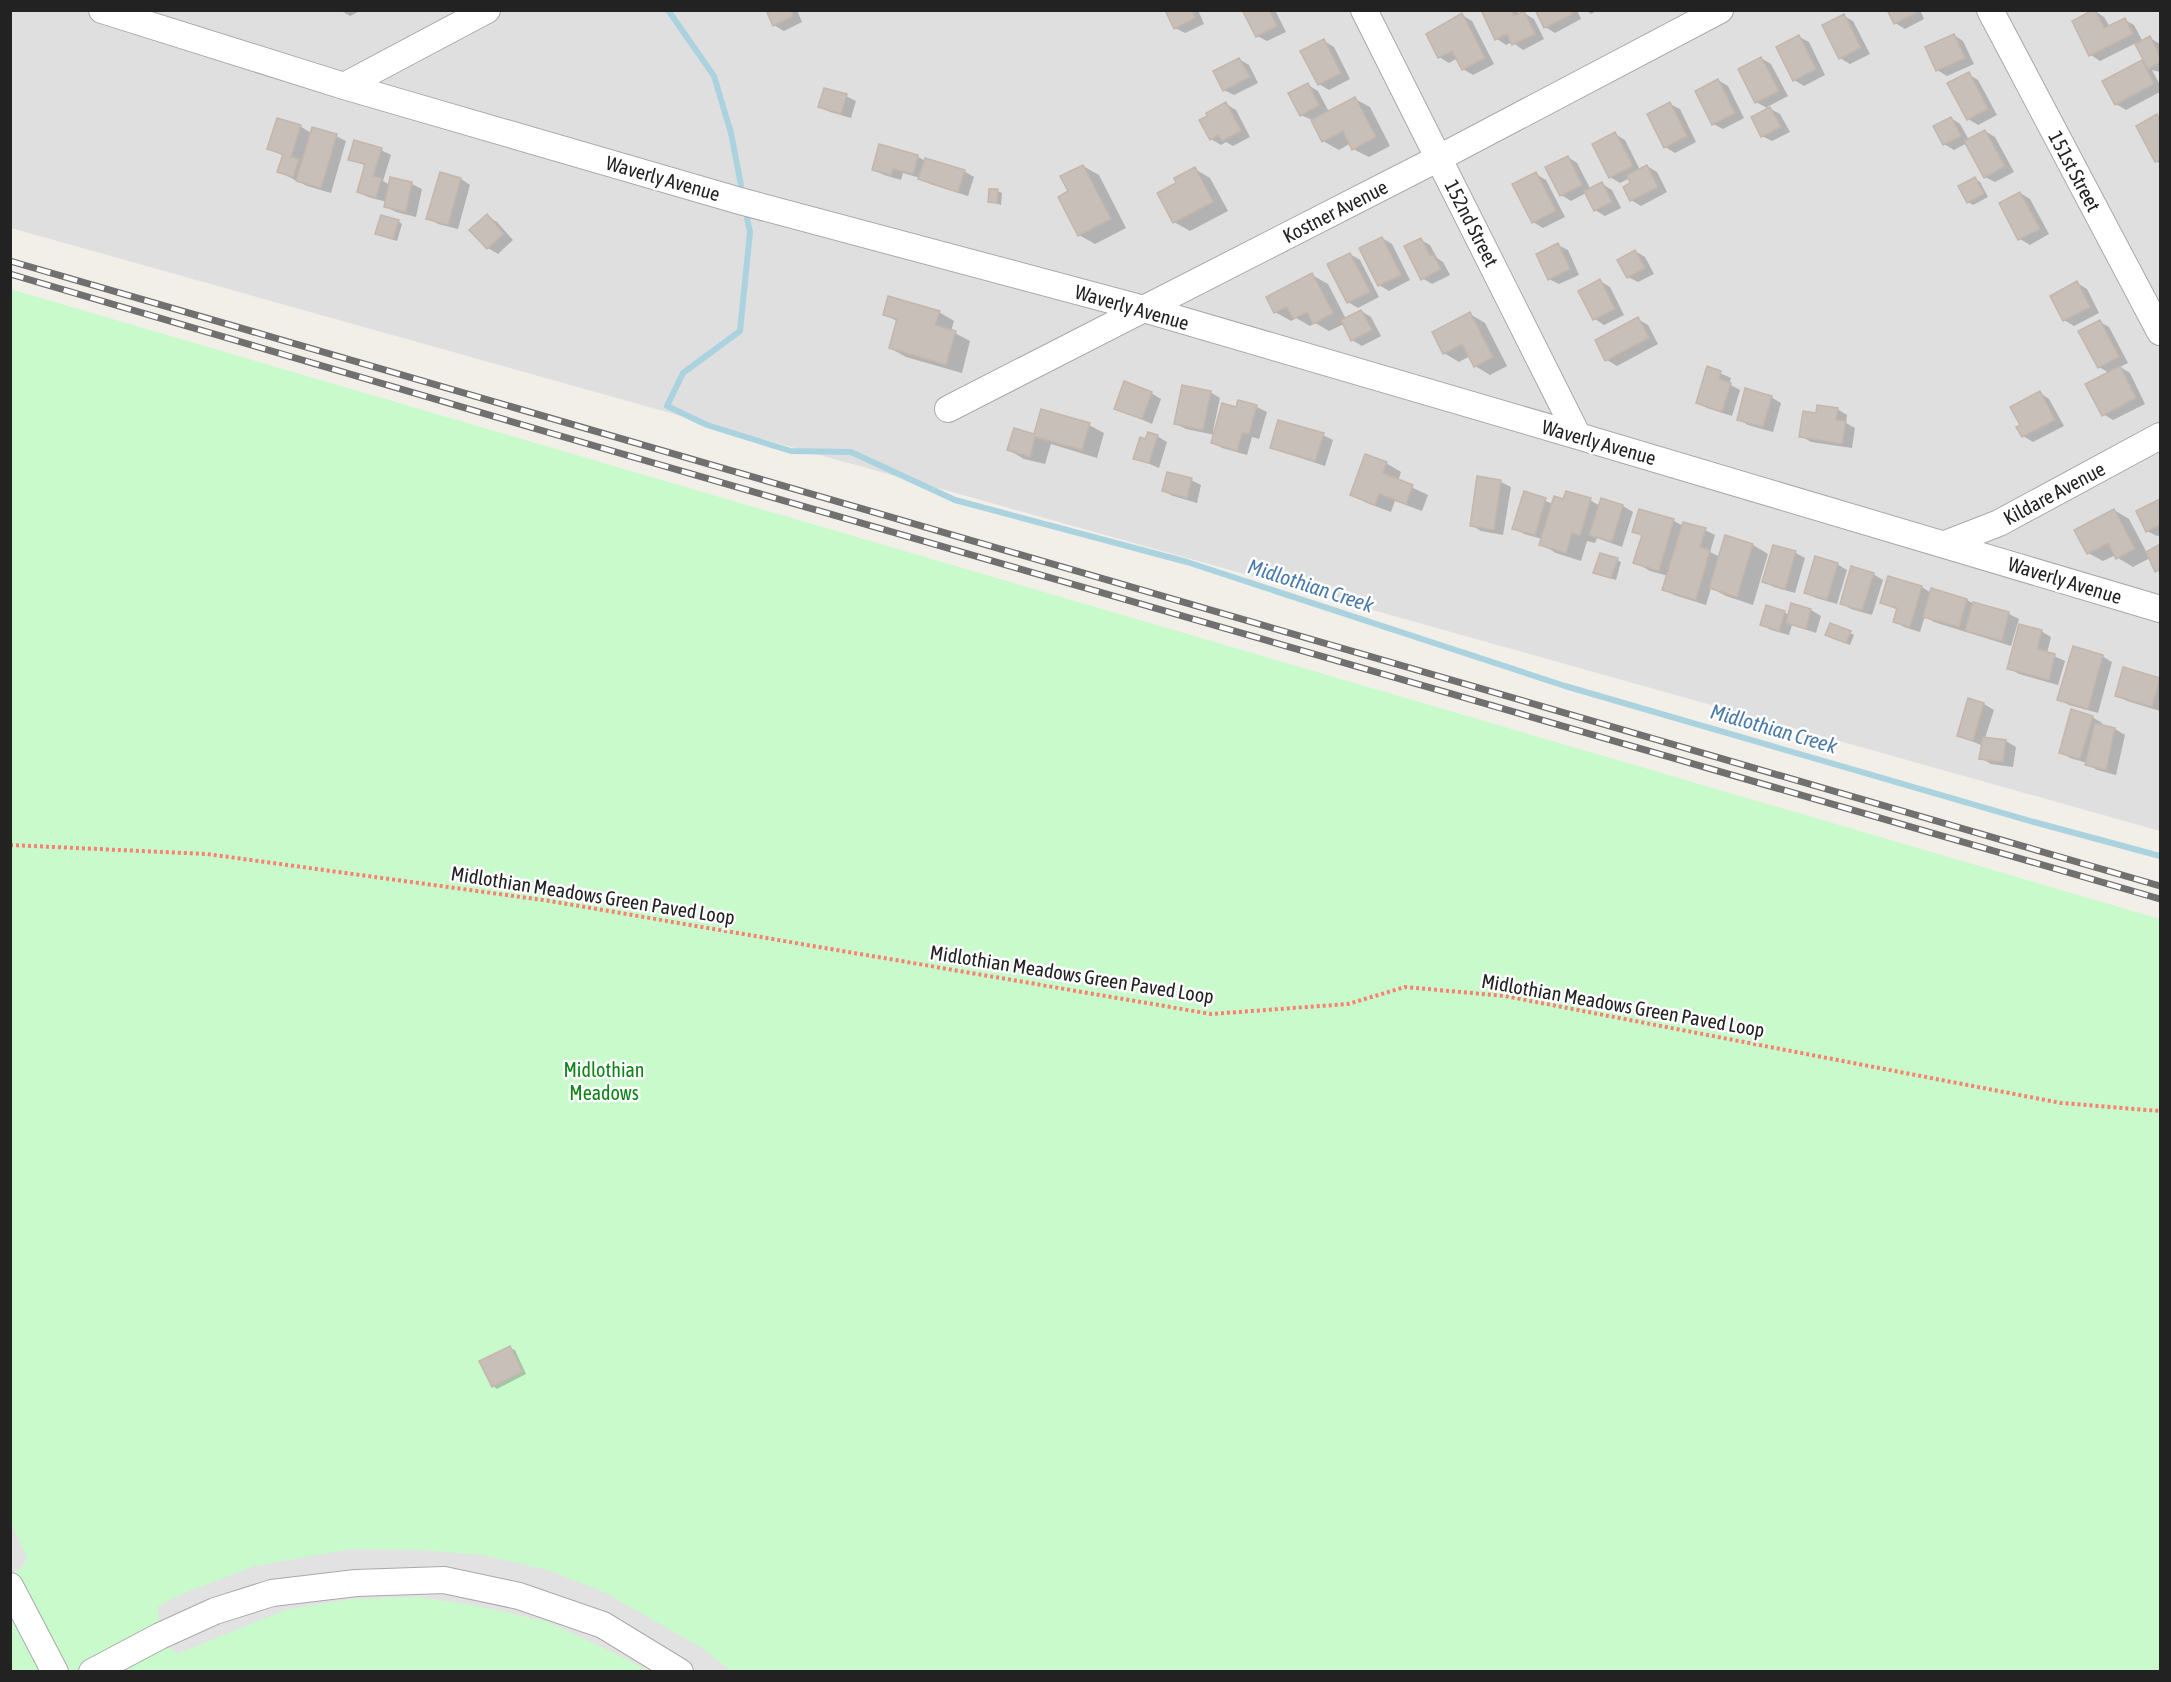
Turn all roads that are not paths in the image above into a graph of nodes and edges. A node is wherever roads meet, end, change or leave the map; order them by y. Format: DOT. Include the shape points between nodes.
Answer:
graph roads {
  1 [pos="102,10"];
  2 [pos="487,10"];
  3 [pos="1364,10"];
  4 [pos="1720,10"];
  5 [pos="1990,10"];
  6 [pos="344,86"];
  7 [pos="1439,158"];
  8 [pos="1144,309"];
  9 [pos="2160,332"];
  10 [pos="948,409"];
  11 [pos="1578,436"];
  12 [pos="2160,436"];
  13 [pos="1945,544"];
  14 [pos="2160,609"];
  15 [pos="10,1586"];
  16 [pos="55,1671"];
  17 [pos="92,1671"];
  18 [pos="680,1671"];
  1 -- 6 [label="street, Waverly Avenue"];
  2 -- 6 [label="street"];
  3 -- 7 [label="street, 152nd Street"];
  4 -- 7 [label="street, Kostner Avenue"];
  5 -- 9 [label="street, 151st Street"];
  6 -- 8 [label="street, Waverly Avenue" via="740,201"];
  7 -- 8 [label="street, Kostner Avenue"];
  7 -- 11 [label="street, 152nd Street"];
  8 -- 10 [label="street, Kostner Avenue"];
  8 -- 11 [label="street, Waverly Avenue"];
  11 -- 13 [label="street, Waverly Avenue"];
  12 -- 13 [label="street, Kildare Avenue" via="1999,523"];
  13 -- 14 [label="street, Waverly Avenue"];
  15 -- 16 [label="street"];
  17 -- 18 [label="street" via="215,1611 272,1593 356,1583 444,1580 519,1596 603,1625"];
}
